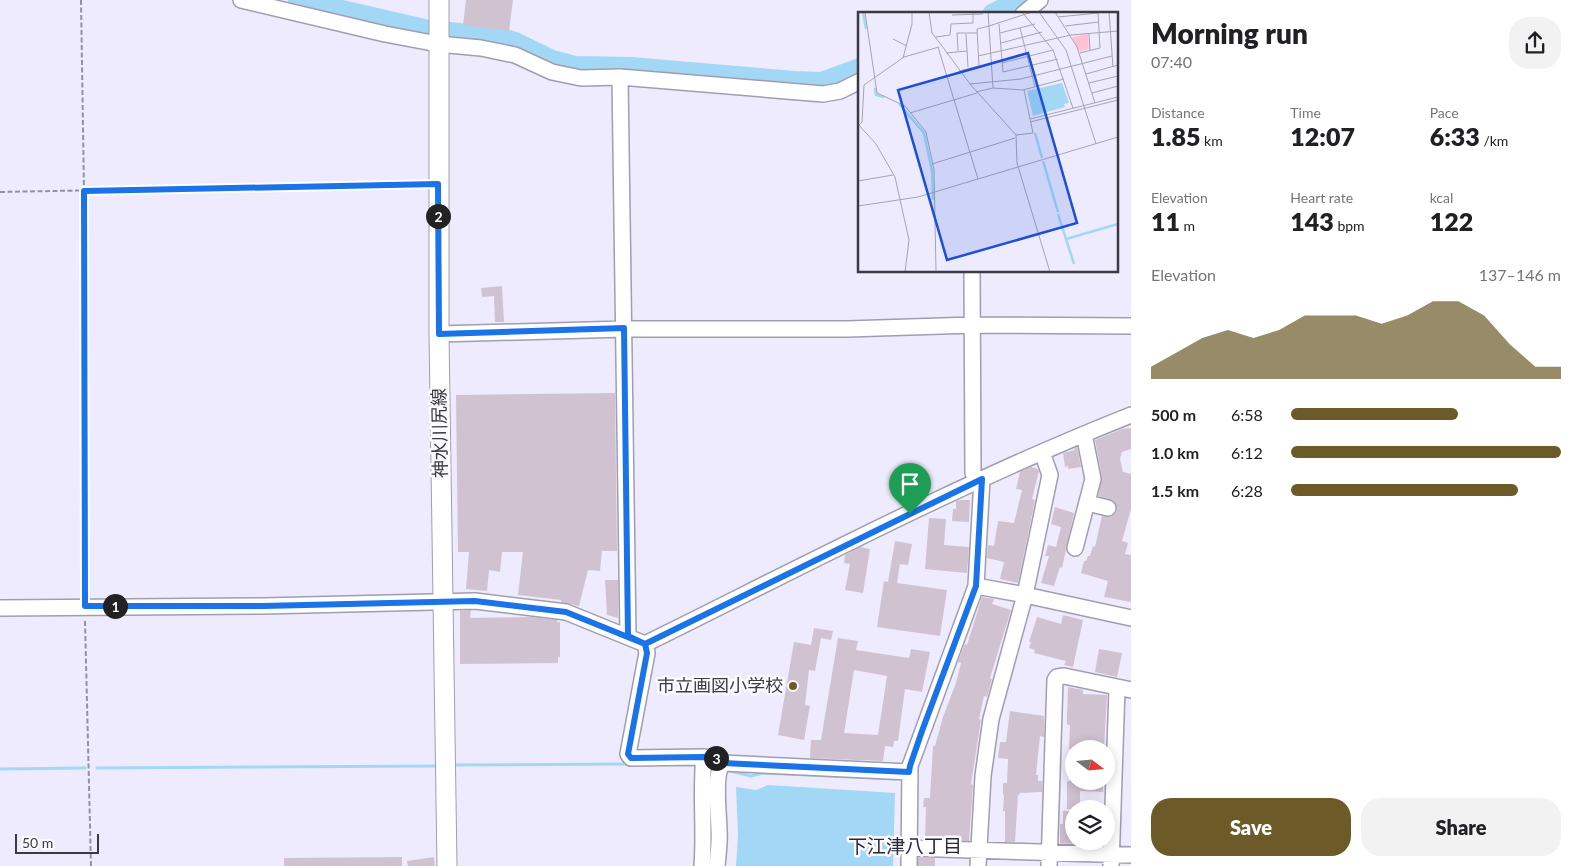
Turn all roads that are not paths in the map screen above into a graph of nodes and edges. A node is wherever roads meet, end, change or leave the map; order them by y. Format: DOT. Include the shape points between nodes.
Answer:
graph roads {
  1 [pos="241,0"];
  2 [pos="439,0"];
  3 [pos="1040,0"];
  4 [pos="1025,12"];
  5 [pos="438,35"];
  6 [pos="620,77"];
  7 [pos="858,82"];
  8 [pos="972,272"];
  9 [pos="972,325"];
  10 [pos="1131,326"];
  11 [pos="624,328"];
  12 [pos="439,334"];
  13 [pos="1131,415"];
  14 [pos="1084,434"];
  15 [pos="1042,452"];
  16 [pos="979,480"];
  17 [pos="1087,503"];
  18 [pos="1108,508"];
  19 [pos="1076,548"];
  20 [pos="976,586"];
  21 [pos="1025,595"];
  22 [pos="443,602"];
  23 [pos="0,608"];
  24 [pos="1131,618"];
  25 [pos="628,636"];
  26 [pos="645,644"];
  27 [pos="1124,689"];
  28 [pos="704,757"];
  29 [pos="723,763"];
  30 [pos="909,772"];
  31 [pos="909,848"];
  32 [pos="1131,855"];
  33 [pos="978,859"];
  34 [pos="1049,859"];
  35 [pos="1112,860"];
  36 [pos="447,866"];
  37 [pos="702,866"];
  38 [pos="717,866"];
  39 [pos="909,866"];
  1 -- 5 [label="street" via="385,34"];
  2 -- 5 [label="main road, 神水川尻線"];
  3 -- 4 [label="street"];
  5 -- 6 [label="street" via="515,55 552,72 580,78"];
  5 -- 12 [label="main road, 神水川尻線"];
  6 -- 7 [label="street" via="823,94 840,91"];
  6 -- 11 [label="street"];
  8 -- 9 [label="street"];
  9 -- 10 [label="street"];
  9 -- 11 [label="street" via="847,329"];
  9 -- 16 [label="street" via="973,473"];
  11 -- 12 [label="street"];
  11 -- 25 [label="street"];
  12 -- 22 [label="main road, 神水川尻線"];
  13 -- 14 [label="street"];
  14 -- 15 [label="street"];
  14 -- 17 [label="street" via="1093,479"];
  15 -- 16 [label="street"];
  15 -- 21 [label="street" via="1050,475"];
  16 -- 20 [label="street"];
  16 -- 26 [label="street"];
  17 -- 18 [label="street"];
  17 -- 19 [label="street"];
  20 -- 21 [label="street"];
  20 -- 30 [label="street"];
  21 -- 24 [label="street"];
  21 -- 33 [label="street" via="990,719"];
  22 -- 23 [label="street"];
  22 -- 25 [label="street" via="475,601 566,612"];
  22 -- 36 [label="main road, 神水川尻線"];
  25 -- 26 [label="street"];
  26 -- 28 [label="street" via="647,653 628,756"];
  27 -- 34 [label="street" via="1064,676 1057,676 1055,680"];
  27 -- 35 [label="street"];
  28 -- 29 [label="street" via="716,758"];
  28 -- 37 [label="street"];
  29 -- 30 [label="street"];
  29 -- 38 [label="street" via="717,788"];
  30 -- 31 [label="street"];
  31 -- 33 [label="street"];
  31 -- 39 [label="street"];
  32 -- 35 [label="street"];
  33 -- 34 [label="street"];
  34 -- 35 [label="street"];
}
